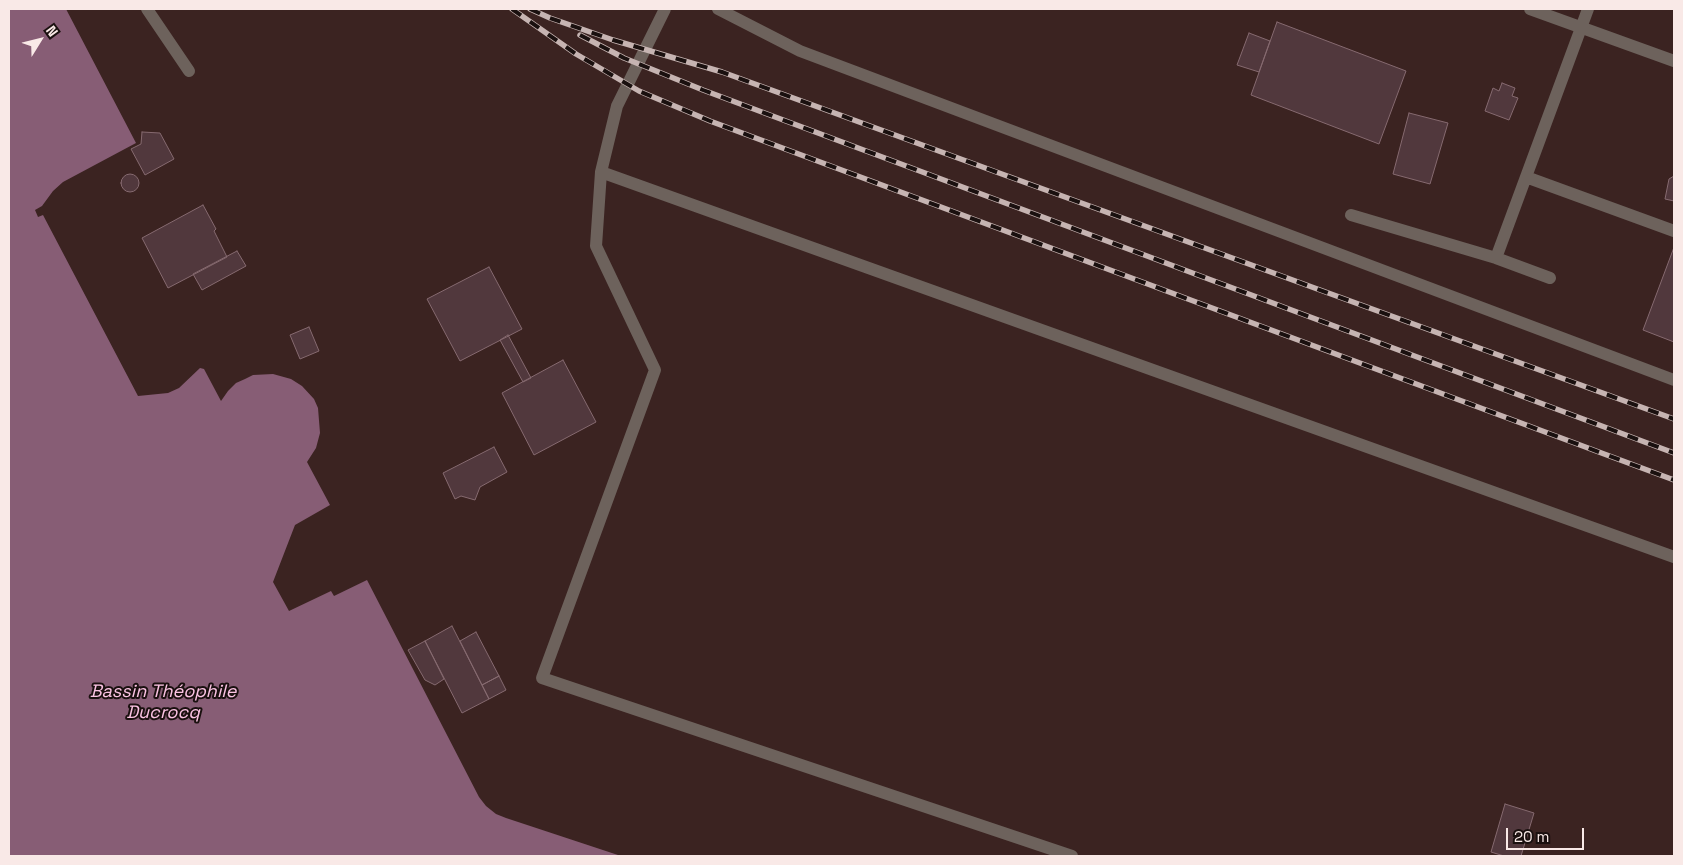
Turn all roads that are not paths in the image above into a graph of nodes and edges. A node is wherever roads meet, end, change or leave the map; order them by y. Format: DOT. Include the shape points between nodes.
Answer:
graph roads {
  1 [pos="147,9"];
  2 [pos="665,9"];
  3 [pos="718,9"];
  4 [pos="1530,9"];
  5 [pos="1588,9"];
  6 [pos="1580,27"];
  7 [pos="1674,61"];
  8 [pos="189,71"];
  9 [pos="601,172"];
  10 [pos="1526,177"];
  11 [pos="1350,216"];
  12 [pos="1674,231"];
  13 [pos="1496,258"];
  14 [pos="1550,278"];
  15 [pos="1674,380"];
  16 [pos="1674,557"];
  17 [pos="1072,856"];
  1 -- 8 [label="street"];
  2 -- 9 [label="street" via="617,106"];
  3 -- 15 [label="street" via="800,51"];
  4 -- 6 [label="street"];
  5 -- 6 [label="street"];
  6 -- 7 [label="street"];
  6 -- 10 [label="street"];
  9 -- 16 [label="street"];
  9 -- 17 [label="street" via="596,246 654,370 542,678"];
  10 -- 12 [label="street"];
  10 -- 13 [label="street"];
  11 -- 13 [label="street"];
  13 -- 14 [label="street"];
}
